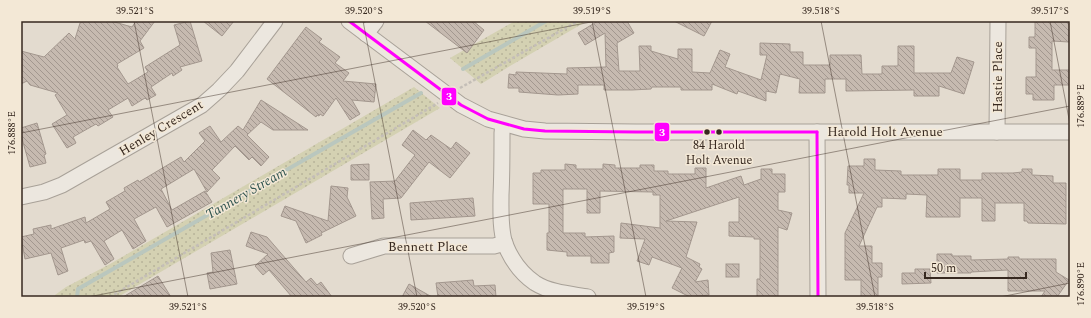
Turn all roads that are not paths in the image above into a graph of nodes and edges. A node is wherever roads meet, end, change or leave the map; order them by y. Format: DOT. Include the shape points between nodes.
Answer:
graph roads {
  1 [pos="275,21"];
  2 [pos="348,21"];
  3 [pos="376,21"];
  4 [pos="998,21"];
  5 [pos="366,34"];
  6 [pos="503,124"];
  7 [pos="817,132"];
  8 [pos="997,132"];
  9 [pos="1070,132"];
  10 [pos="21,197"];
  11 [pos="505,243"];
  12 [pos="351,256"];
  13 [pos="588,297"];
  14 [pos="818,297"];
  1 -- 10 [label="street, Henley Crescent" via="237,71 202,105 62,185"];
  2 -- 5 [label="street, Harold Holt Avenue"];
  3 -- 5 [label="street"];
  4 -- 8 [label="street, Hastie Place"];
  5 -- 6 [label="street, Harold Holt Avenue" via="447,95 475,113"];
  6 -- 7 [label="street, Harold Holt Avenue" via="545,131"];
  6 -- 11 [label="street" via="501,211"];
  7 -- 8 [label="street, Harold Holt Avenue"];
  7 -- 14 [label="street"];
  8 -- 9 [label="street, Harold Holt Avenue"];
  11 -- 12 [label="street, Bennett Place" via="494,246 384,246"];
  11 -- 13 [label="street" via="519,267 535,283 562,293"];
}
